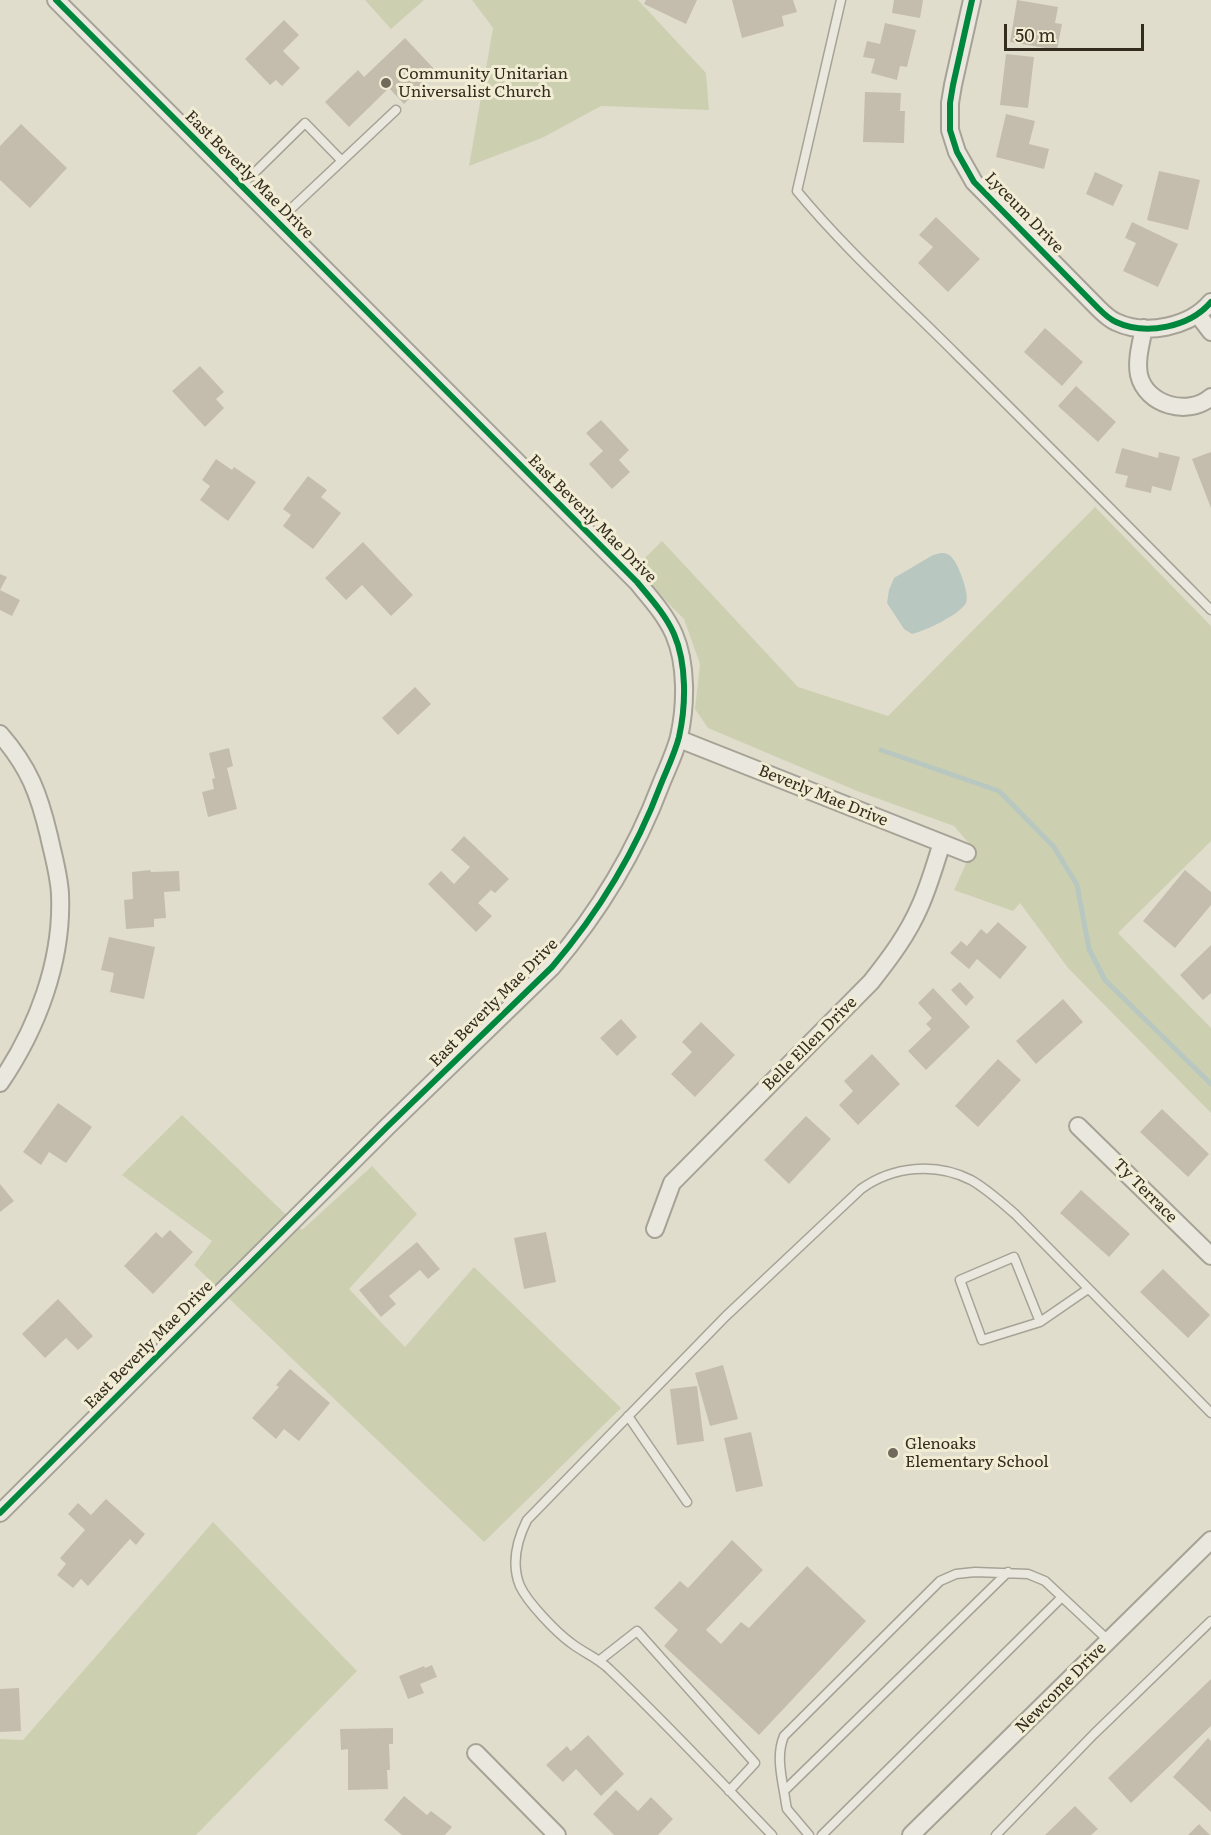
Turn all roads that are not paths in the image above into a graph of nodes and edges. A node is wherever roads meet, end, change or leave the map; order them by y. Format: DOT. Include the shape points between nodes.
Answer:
graph roads {
  1 [pos="56,0"];
  2 [pos="841,0"];
  3 [pos="972,0"];
  4 [pos="396,110"];
  5 [pos="342,161"];
  6 [pos="241,186"];
  7 [pos="277,222"];
  8 [pos="1211,302"];
  9 [pos="1198,315"];
  10 [pos="1143,328"];
  11 [pos="1211,332"];
  12 [pos="1211,397"];
  13 [pos="1211,610"];
  14 [pos="0,734"];
  15 [pos="679,740"];
  16 [pos="942,843"];
  17 [pos="967,853"];
  18 [pos="0,1083"];
  19 [pos="1078,1126"];
  20 [pos="655,1229"];
  21 [pos="1211,1256"];
  22 [pos="1088,1288"];
  23 [pos="1040,1322"];
  24 [pos="1211,1413"];
  25 [pos="628,1416"];
  26 [pos="687,1502"];
  27 [pos="0,1513"];
  28 [pos="1211,1540"];
  29 [pos="1008,1572"];
  30 [pos="1062,1597"];
  31 [pos="1211,1621"];
  32 [pos="1109,1641"];
  33 [pos="600,1660"];
  34 [pos="476,1753"];
  35 [pos="729,1791"];
  36 [pos="784,1791"];
  37 [pos="557,1835"];
  38 [pos="772,1835"];
  39 [pos="809,1835"];
  40 [pos="822,1835"];
  41 [pos="911,1835"];
  42 [pos="996,1835"];
  1 -- 6 [label="street, East Beverly Mae Drive"];
  2 -- 13 [label="lane" via="797,191 887,287"];
  3 -- 10 [label="street, Lyceum Drive" via="950,104 950,130 957,152 974,182 1098,308 1113,321"];
  4 -- 5 [label="lane"];
  5 -- 6 [label="lane" via="305,123"];
  5 -- 7 [label="lane"];
  6 -- 7 [label="street, East Beverly Mae Drive"];
  7 -- 15 [label="street, East Beverly Mae Drive" via="637,582 660,610 675,635 681,663 684,688"];
  8 -- 9 [label="street, Lyceum Drive"];
  9 -- 10 [label="street, Lyceum Drive" via="1182,323"];
  9 -- 11 [label="street"];
  10 -- 12 [label="street" via="1138,362 1139,377 1147,390 1174,407 1194,406"];
  14 -- 18 [label="street" via="28,771 40,798 56,865 60,923 46,991 15,1061"];
  15 -- 16 [label="street, Beverly Mae Drive"];
  15 -- 27 [label="street, East Beverly Mae Drive" via="633,849 606,896 552,967"];
  16 -- 17 [label="street, Beverly Mae Drive"];
  16 -- 20 [label="street, Belle Ellen Drive" via="921,905 890,958 871,982 672,1183"];
  19 -- 21 [label="street, Ty Terrace"];
  22 -- 23 [label="lane"];
  22 -- 24 [label="lane"];
  22 -- 25 [label="lane" via="1015,1214 972,1181 939,1170 914,1168 882,1176 861,1188"];
  23 -- 23 [label="lane" via="982,1340 960,1280 1014,1257"];
  25 -- 26 [label="lane"];
  25 -- 33 [label="lane" via="527,1520 517,1546 517,1573 531,1604 571,1643"];
  28 -- 32 [label="street, Newcome Drive"];
  29 -- 30 [label="lane" via="1045,1581"];
  29 -- 36 [label="lane"];
  29 -- 36 [label="lane" via="956,1574 940,1581 784,1736 779,1755"];
  30 -- 32 [label="lane"];
  30 -- 40 [label="lane"];
  31 -- 42 [label="lane"];
  32 -- 41 [label="street, Newcome Drive"];
  33 -- 35 [label="lane"];
  33 -- 35 [label="lane" via="637,1631 755,1763"];
  34 -- 37 [label="street"];
  35 -- 38 [label="lane"];
  36 -- 39 [label="lane" via="787,1809"];
}
